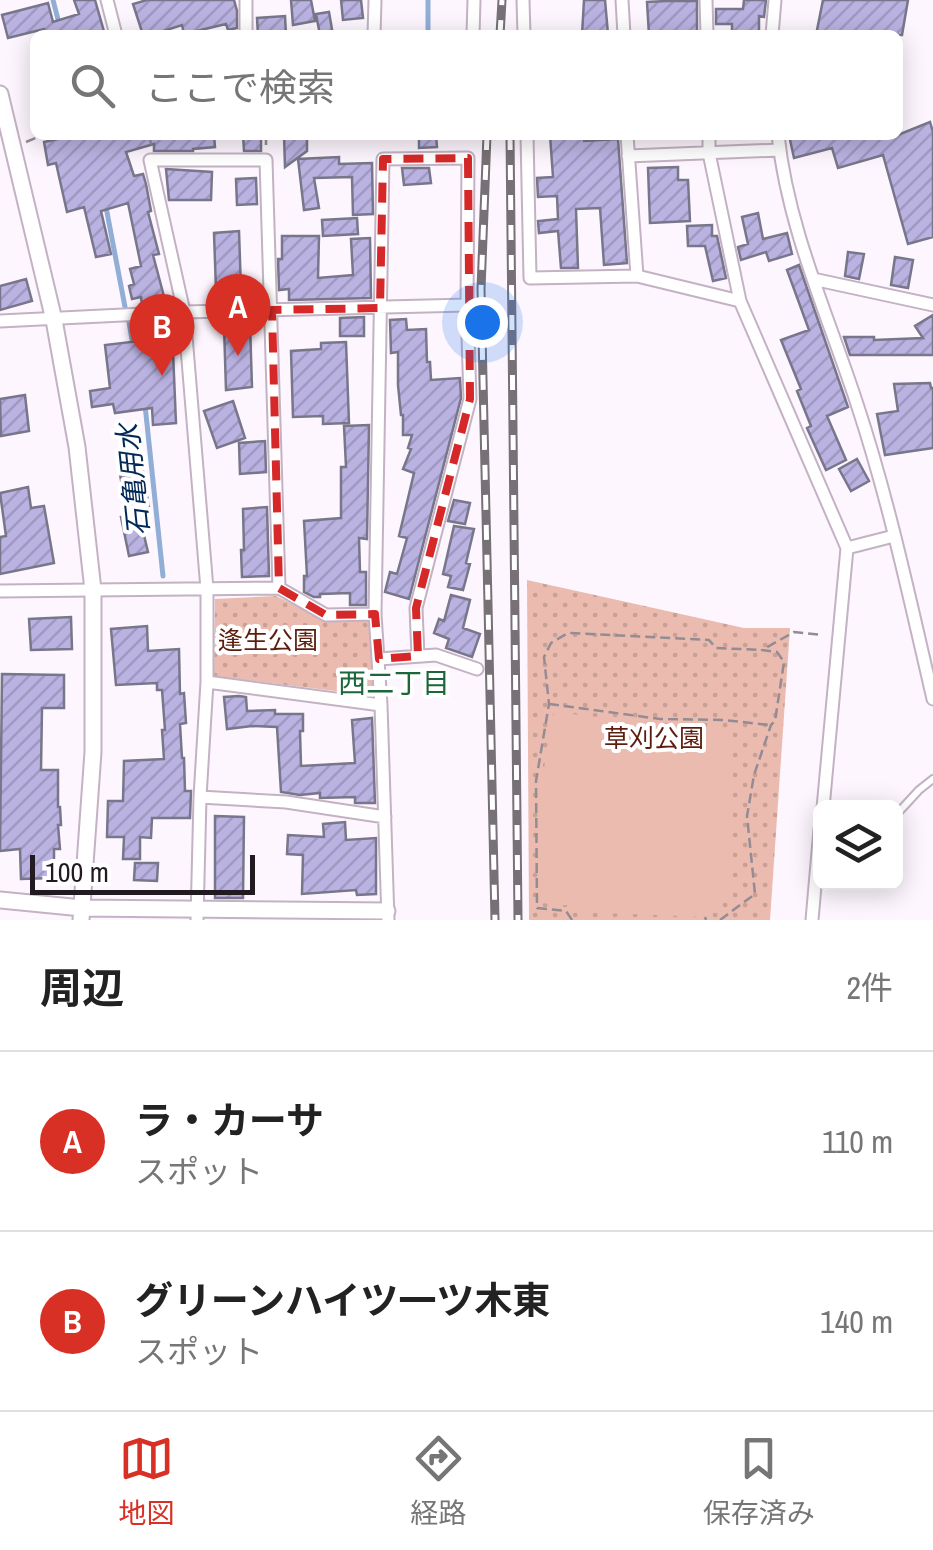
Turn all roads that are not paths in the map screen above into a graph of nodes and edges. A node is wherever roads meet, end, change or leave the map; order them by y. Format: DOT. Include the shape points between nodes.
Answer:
graph roads {
  1 [pos="107,0"];
  2 [pos="246,0"];
  3 [pos="375,0"];
  4 [pos="474,0"];
  5 [pos="523,0"];
  6 [pos="622,0"];
  7 [pos="706,0"];
  8 [pos="775,0"];
  9 [pos="115,30"];
  10 [pos="246,30"];
  11 [pos="374,30"];
  12 [pos="472,30"];
  13 [pos="524,30"];
  14 [pos="624,30"];
  15 [pos="707,30"];
  16 [pos="772,30"];
  17 [pos="0,94"];
  18 [pos="526,140"];
  19 [pos="627,140"];
  20 [pos="709,140"];
  21 [pos="778,140"];
  22 [pos="779,150"];
  23 [pos="710,153"];
  24 [pos="628,156"];
  25 [pos="636,276"];
  26 [pos="812,279"];
  27 [pos="740,301"];
  28 [pos="467,305"];
  29 [pos="933,305"];
  30 [pos="380,308"];
  31 [pos="272,310"];
  32 [pos="184,312"];
  33 [pos="54,320"];
  34 [pos="0,321"];
  35 [pos="894,536"];
  36 [pos="847,548"];
  37 [pos="278,588"];
  38 [pos="208,589"];
  39 [pos="92,590"];
  40 [pos="0,591"];
  41 [pos="376,614"];
  42 [pos="418,656"];
  43 [pos="379,659"];
  44 [pos="477,669"];
  45 [pos="930,675"];
  46 [pos="207,682"];
  47 [pos="933,699"];
  48 [pos="382,705"];
  49 [pos="933,780"];
  50 [pos="200,797"];
  51 [pos="823,800"];
  52 [pos="903,807"];
  53 [pos="385,817"];
  54 [pos="815,890"];
  55 [pos="0,900"];
  56 [pos="81,914"];
  57 [pos="197,915"];
  58 [pos="388,915"];
  59 [pos="812,920"];
  1 -- 9 [label="street"];
  2 -- 10 [label="street"];
  3 -- 11 [label="street"];
  4 -- 12 [label="street"];
  5 -- 13 [label="street"];
  6 -- 14 [label="street"];
  7 -- 15 [label="street"];
  8 -- 16 [label="street"];
  17 -- 33 [label="street"];
  18 -- 25 [label="street" via="530,278"];
  19 -- 24 [label="street"];
  20 -- 23 [label="street"];
  21 -- 22 [label="street"];
  22 -- 23 [label="street"];
  22 -- 26 [label="street"];
  23 -- 24 [label="street"];
  23 -- 27 [label="street"];
  24 -- 25 [label="street"];
  25 -- 27 [label="street"];
  26 -- 29 [label="street"];
  26 -- 35 [label="street" via="857,403"];
  27 -- 36 [label="street"];
  28 -- 30 [label="street"];
  28 -- 30 [label="street" via="468,158 383,159"];
  28 -- 42 [label="street" via="470,399 416,608"];
  30 -- 31 [label="street"];
  30 -- 41 [label="street"];
  31 -- 32 [label="street"];
  31 -- 32 [label="street" via="266,160 150,160"];
  31 -- 37 [label="street"];
  32 -- 33 [label="street"];
  32 -- 38 [label="street"];
  33 -- 34 [label="street"];
  33 -- 39 [label="street" via="77,446"];
  35 -- 36 [label="street"];
  35 -- 45 [label="street"];
  36 -- 51 [label="street"];
  37 -- 38 [label="street"];
  37 -- 41 [label="street" via="326,614"];
  38 -- 39 [label="street"];
  38 -- 46 [label="street"];
  39 -- 40 [label="street"];
  39 -- 56 [label="street" via="93,752"];
  41 -- 43 [label="street"];
  42 -- 43 [label="street"];
  42 -- 44 [label="street"];
  43 -- 48 [label="street"];
  45 -- 47 [label="street"];
  46 -- 48 [label="street"];
  46 -- 50 [label="street"];
  48 -- 53 [label="street"];
  49 -- 52 [label="lane"];
  50 -- 53 [label="street"];
  50 -- 57 [label="street"];
  53 -- 58 [label="street"];
  54 -- 59 [label="street"];
  55 -- 56 [label="street"];
  56 -- 57 [label="street"];
  57 -- 58 [label="street"];
}
